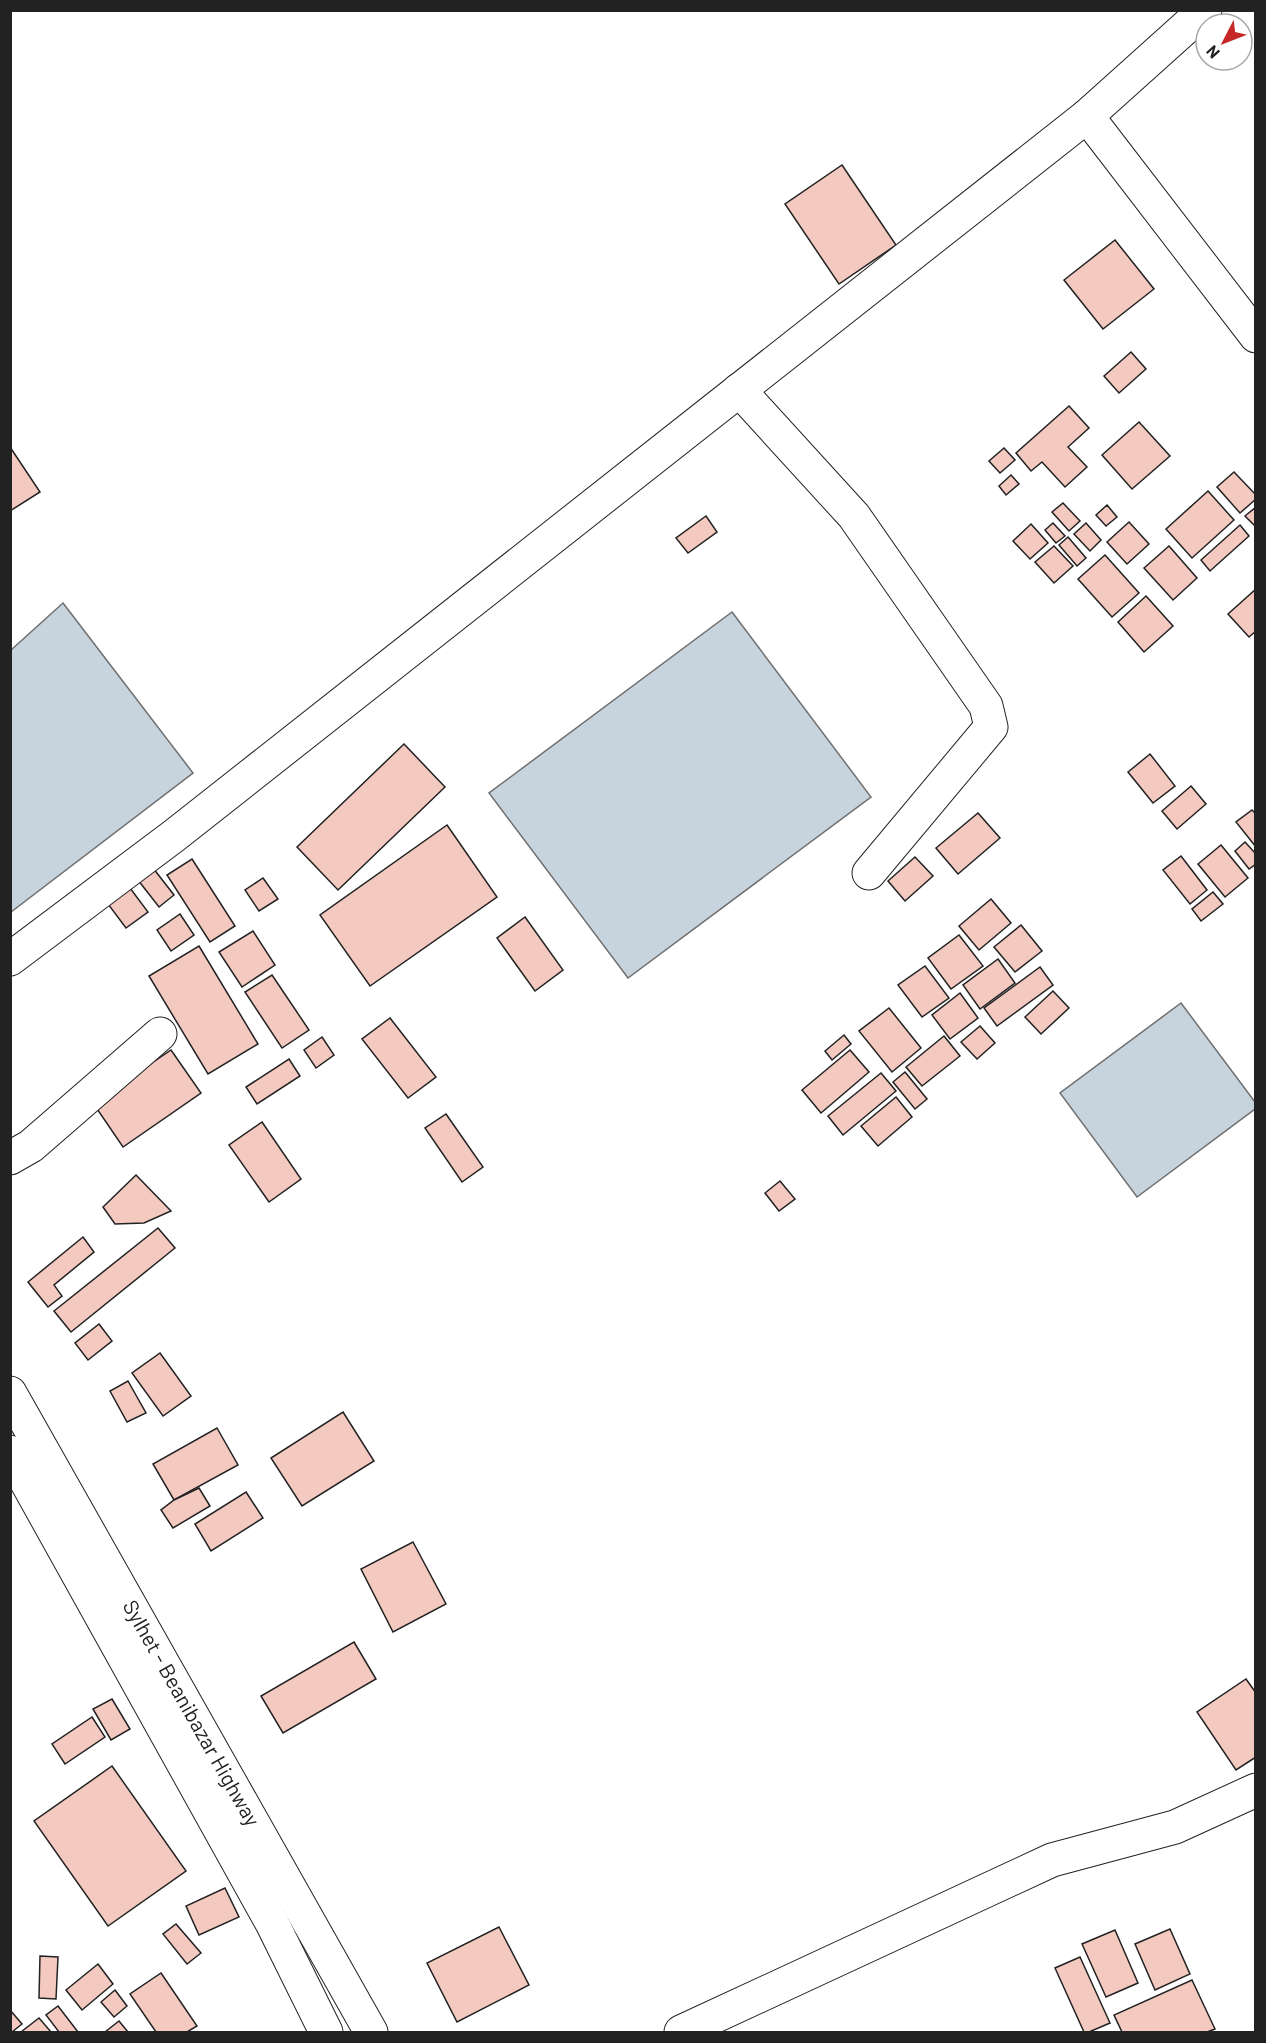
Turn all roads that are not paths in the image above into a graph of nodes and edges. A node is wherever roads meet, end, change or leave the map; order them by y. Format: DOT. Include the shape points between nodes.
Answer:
graph roads {
  1 [pos="1205,10"];
  2 [pos="1087,116"];
  3 [pos="1256,336"];
  4 [pos="739,390"];
  5 [pos="869,873"];
  6 [pos="10,959"];
  7 [pos="160,1034"];
  8 [pos="10,1158"];
  9 [pos="10,1393"];
  10 [pos="10,1452"];
  11 [pos="1256,1790"];
  12 [pos="326,2032"];
  13 [pos="370,2032"];
  14 [pos="681,2032"];
  1 -- 2 [label="street"];
  2 -- 3 [label="street"];
  2 -- 4 [label="street"];
  4 -- 5 [label="street" via="854,516 986,706 990,727"];
  4 -- 6 [label="street" via="175,835"];
  7 -- 8 [label="street" via="31,1146"];
  9 -- 13 [label="street, Sylhet - Beanibazar Highway"];
  10 -- 12 [label="street, Sylhet - Beanibazar Highway" via="272,1923"];
  11 -- 14 [label="street" via="1175,1827 1052,1860"];
}
